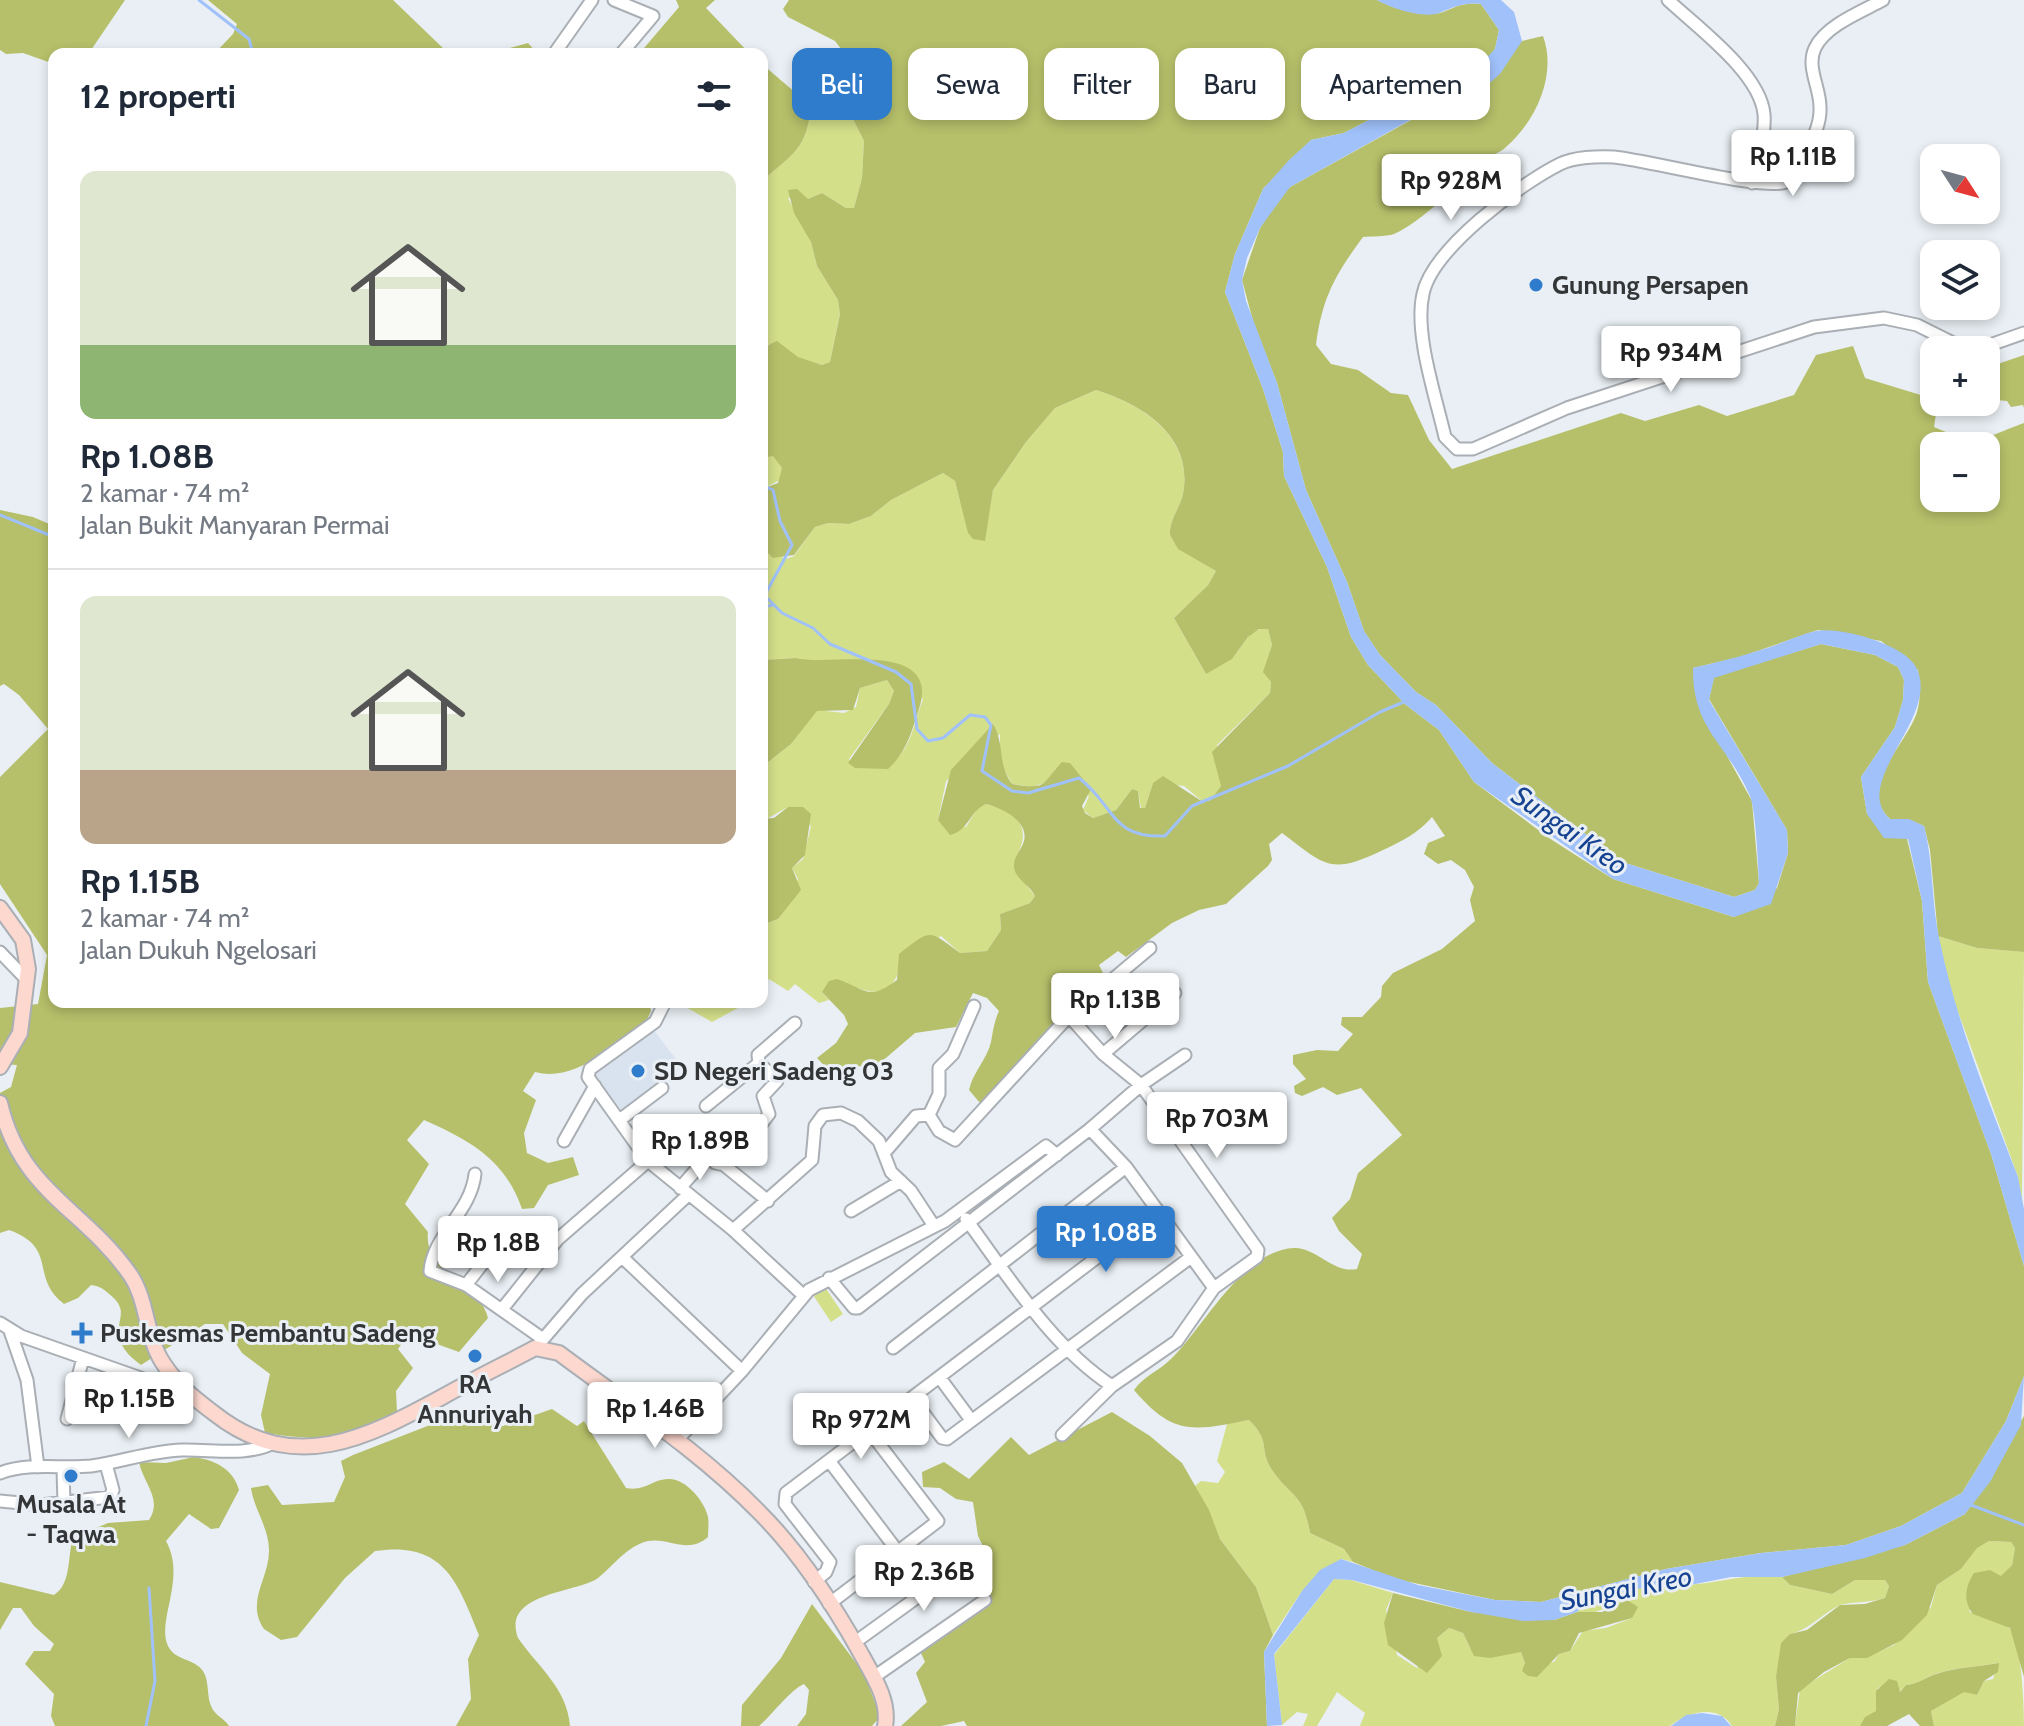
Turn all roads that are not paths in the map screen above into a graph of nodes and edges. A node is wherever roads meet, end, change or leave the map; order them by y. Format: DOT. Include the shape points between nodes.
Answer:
graph roads {
  1 [pos="592,0"];
  2 [pos="614,0"];
  3 [pos="1668,0"];
  4 [pos="1883,0"];
  5 [pos="558,48"];
  6 [pos="626,48"];
  7 [pos="1752,183"];
  8 [pos="2024,333"];
  9 [pos="0,908"];
  10 [pos="1150,948"];
  11 [pos="0,952"];
  12 [pos="27,980"];
  13 [pos="1175,993"];
  14 [pos="974,1006"];
  15 [pos="662,1008"];
  16 [pos="1069,1016"];
  17 [pos="795,1023"];
  18 [pos="5,1051"];
  19 [pos="1103,1054"];
  20 [pos="1185,1055"];
  21 [pos="759,1063"];
  22 [pos="0,1067"];
  23 [pos="1141,1085"];
  24 [pos="595,1086"];
  25 [pos="662,1088"];
  26 [pos="0,1103"];
  27 [pos="706,1106"];
  28 [pos="929,1115"];
  29 [pos="621,1119"];
  30 [pos="1090,1129"];
  31 [pos="564,1141"];
  32 [pos="885,1152"];
  33 [pos="1057,1155"];
  34 [pos="648,1161"];
  35 [pos="724,1165"];
  36 [pos="1126,1167"];
  37 [pos="475,1174"];
  38 [pos="901,1181"];
  39 [pos="684,1191"];
  40 [pos="768,1201"];
  41 [pos="851,1211"];
  42 [pos="961,1211"];
  43 [pos="1157,1212"];
  44 [pos="969,1222"];
  45 [pos="934,1226"];
  46 [pos="733,1230"];
  47 [pos="508,1231"];
  48 [pos="622,1257"];
  49 [pos="1191,1257"];
  50 [pos="1002,1267"];
  51 [pos="829,1278"];
  52 [pos="466,1285"];
  53 [pos="1214,1288"];
  54 [pos="803,1295"];
  55 [pos="503,1308"];
  56 [pos="1033,1308"];
  57 [pos="5,1327"];
  58 [pos="539,1344"];
  59 [pos="893,1348"];
  60 [pos="1068,1348"];
  61 [pos="83,1358"];
  62 [pos="742,1371"];
  63 [pos="940,1378"];
  64 [pos="1112,1386"];
  65 [pos="189,1395"];
  66 [pos="913,1399"];
  67 [pos="67,1419"];
  68 [pos="971,1420"];
  69 [pos="870,1432"];
  70 [pos="1062,1435"];
  71 [pos="676,1441"];
  72 [pos="273,1443"];
  73 [pos="830,1462"];
  74 [pos="106,1464"];
  75 [pos="38,1467"];
  76 [pos="63,1469"];
  77 [pos="0,1473"];
  78 [pos="0,1501"];
  79 [pos="64,1504"];
  80 [pos="899,1553"];
  81 [pos="973,1557"];
  82 [pos="814,1582"];
  83 [pos="985,1600"];
  84 [pos="829,1604"];
  85 [pos="854,1643"];
  86 [pos="874,1677"];
  87 [pos="885,1726"];
  1 -- 5 [label="street"];
  2 -- 6 [label="street" via="653,16"];
  3 -- 7 [label="street" via="1744,72 1762,106 1763,132"];
  4 -- 7 [label="street" via="1828,33 1814,50 1820,115 1796,175 1786,182"];
  7 -- 8 [label="street" via="1610,157 1562,163 1447,248 1423,294 1423,332 1445,437 1464,450 1567,408 1814,327 1884,318 1917,325 1961,347 1990,345"];
  9 -- 12 [label="main road" via="23,940"];
  10 -- 16 [label="street"];
  11 -- 12 [label="street"];
  12 -- 18 [label="main road" via="20,1033"];
  13 -- 19 [label="street"];
  14 -- 28 [label="street" via="953,1054 939,1068 939,1094"];
  15 -- 24 [label="street" via="655,1022 590,1069"];
  16 -- 19 [label="street"];
  16 -- 28 [label="street" via="955,1140 939,1131"];
  17 -- 21 [label="street" via="758,1055"];
  18 -- 22 [label="main road"];
  19 -- 23 [label="street"];
  20 -- 23 [label="street"];
  21 -- 27 [label="street"];
  21 -- 35 [label="street" via="777,1081 763,1096 769,1114"];
  23 -- 30 [label="street"];
  23 -- 53 [label="street" via="1257,1244 1257,1257"];
  24 -- 29 [label="street"];
  24 -- 31 [label="street"];
  25 -- 29 [label="street"];
  26 -- 65 [label="main road" via="8,1135 26,1167 130,1274 152,1342"];
  28 -- 32 [label="street" via="916,1116"];
  29 -- 34 [label="street"];
  30 -- 33 [label="street"];
  30 -- 36 [label="street"];
  32 -- 38 [label="street" via="891,1172"];
  32 -- 40 [label="street" via="858,1121 841,1113 823,1115 815,1126 812,1160"];
  33 -- 42 [label="street" via="1046,1146"];
  33 -- 44 [label="street"];
  34 -- 39 [label="street"];
  34 -- 55 [label="street" via="558,1239"];
  35 -- 39 [label="street" via="709,1155"];
  35 -- 40 [label="street"];
  36 -- 43 [label="street"];
  36 -- 50 [label="street"];
  37 -- 52 [label="street" via="472,1196 429,1268"];
  38 -- 41 [label="street"];
  38 -- 45 [label="street"];
  39 -- 46 [label="street"];
  39 -- 48 [label="street"];
  40 -- 46 [label="street"];
  42 -- 44 [label="street"];
  42 -- 45 [label="street"];
  43 -- 49 [label="street"];
  43 -- 56 [label="street"];
  44 -- 50 [label="street"];
  44 -- 51 [label="street" via="858,1308"];
  45 -- 51 [label="street"];
  46 -- 54 [label="street"];
  47 -- 52 [label="street"];
  48 -- 58 [label="street" via="567,1308"];
  48 -- 62 [label="street"];
  49 -- 53 [label="street"];
  49 -- 60 [label="street"];
  50 -- 56 [label="street"];
  50 -- 59 [label="street"];
  51 -- 54 [label="street"];
  52 -- 55 [label="street"];
  53 -- 64 [label="street" via="1177,1341"];
  54 -- 62 [label="street"];
  55 -- 58 [label="street"];
  56 -- 60 [label="street"];
  56 -- 63 [label="street"];
  57 -- 61 [label="street"];
  57 -- 75 [label="street" via="27,1380"];
  58 -- 71 [label="main road" via="559,1353"];
  58 -- 72 [label="main road" via="356,1440 324,1446"];
  60 -- 64 [label="street"];
  60 -- 68 [label="street"];
  61 -- 65 [label="street"];
  61 -- 67 [label="street"];
  62 -- 71 [label="street"];
  63 -- 66 [label="street"];
  63 -- 68 [label="street"];
  64 -- 70 [label="street"];
  65 -- 72 [label="main road" via="232,1428"];
  66 -- 68 [label="street" via="944,1440"];
  66 -- 69 [label="street"];
  69 -- 73 [label="street"];
  69 -- 80 [label="street" via="938,1517"];
  71 -- 82 [label="main road" via="760,1513"];
  72 -- 74 [label="street" via="256,1450 146,1453"];
  73 -- 80 [label="street"];
  73 -- 82 [label="street" via="784,1497 830,1562"];
  74 -- 76 [label="street"];
  74 -- 79 [label="street" via="110,1497"];
  75 -- 76 [label="street"];
  75 -- 77 [label="street"];
  76 -- 79 [label="street"];
  78 -- 79 [label="street"];
  80 -- 84 [label="street"];
  81 -- 85 [label="street"];
  82 -- 84 [label="main road"];
  83 -- 86 [label="street"];
  84 -- 85 [label="main road"];
  85 -- 86 [label="main road"];
  86 -- 87 [label="main road"];
}
